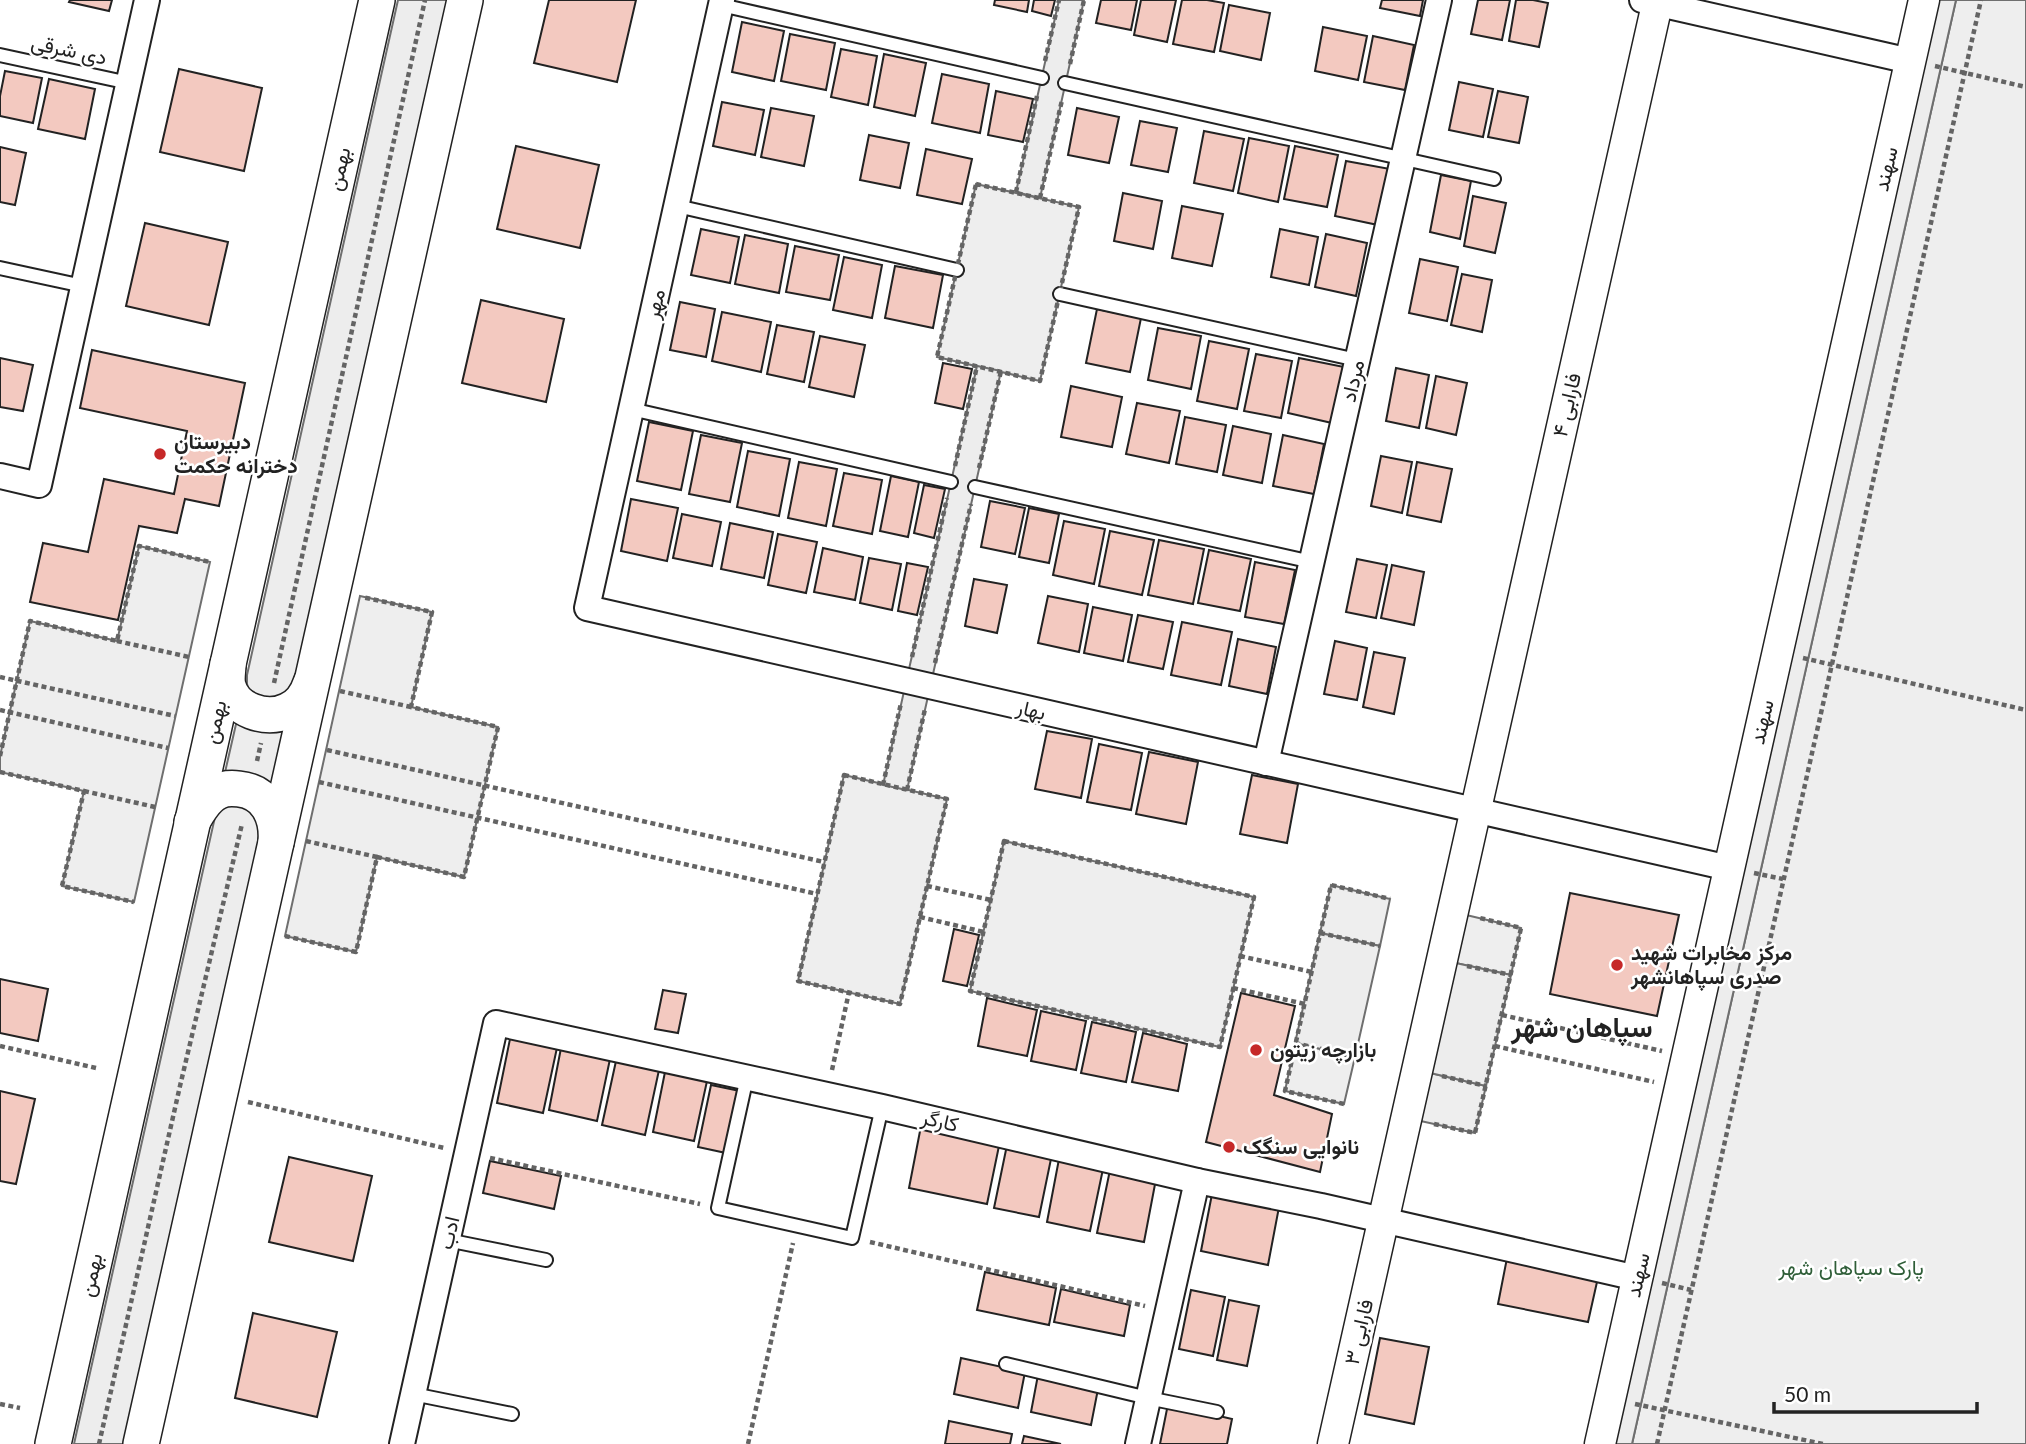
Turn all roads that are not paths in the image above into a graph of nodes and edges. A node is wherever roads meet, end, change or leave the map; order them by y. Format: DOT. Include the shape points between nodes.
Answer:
graph roads {
  1 [pos="148,0"];
  2 [pos="377,0"];
  3 [pos="465,0"];
  4 [pos="1439,0"];
  5 [pos="1924,0"];
  6 [pos="1652,1"];
  7 [pos="722,2"];
  8 [pos="0,55"];
  9 [pos="1910,61"];
  10 [pos="1042,78"];
  11 [pos="129,83"];
  12 [pos="1065,83"];
  13 [pos="1403,159"];
  14 [pos="1494,179"];
  15 [pos="677,206"];
  16 [pos="0,268"];
  17 [pos="957,270"];
  18 [pos="83,286"];
  19 [pos="1060,293"];
  20 [pos="1357,360"];
  21 [pos="631,409"];
  22 [pos="0,476"];
  23 [pos="951,482"];
  24 [pos="975,487"];
  25 [pos="1312,562"];
  26 [pos="587,608"];
  27 [pos="229,661"];
  28 [pos="326,686"];
  29 [pos="1266,763"];
  30 [pos="1476,810"];
  31 [pos="192,823"];
  32 [pos="291,842"];
  33 [pos="1729,867"];
  34 [pos="495,1023"];
  35 [pos="747,1077"];
  36 [pos="882,1107"];
  37 [pos="1197,1181"];
  38 [pos="1384,1221"];
  39 [pos="447,1240"];
  40 [pos="546,1261"];
  41 [pos="1637,1278"];
  42 [pos="1006,1364"];
  43 [pos="413,1394"];
  44 [pos="1148,1398"];
  45 [pos="1217,1412"];
  46 [pos="512,1414"];
  47 [pos="52,1444"];
  48 [pos="141,1444"];
  49 [pos="402,1444"];
  50 [pos="1138,1444"];
  51 [pos="1334,1444"];
  52 [pos="1600,1444"];
  1 -- 11 [label="street"];
  2 -- 27 [label="main road, بهمن"];
  3 -- 28 [label="main road"];
  4 -- 13 [label="street, مرداد"];
  5 -- 9 [label="street, سهند"];
  6 -- 9 [label="street"];
  6 -- 30 [label="street, فارابی ۴"];
  7 -- 10 [label="lane"];
  7 -- 15 [label="street, مهر"];
  8 -- 11 [label="lane, دی شرقی"];
  9 -- 33 [label="street, سهند"];
  11 -- 18 [label="street"];
  12 -- 13 [label="lane"];
  13 -- 14 [label="lane"];
  13 -- 20 [label="street, مرداد"];
  15 -- 17 [label="lane"];
  15 -- 21 [label="street, مهر"];
  16 -- 18 [label="lane"];
  18 -- 22 [label="street" via="39,485"];
  19 -- 20 [label="lane"];
  20 -- 25 [label="street, مرداد"];
  21 -- 23 [label="lane"];
  21 -- 26 [label="street, مهر"];
  24 -- 25 [label="lane"];
  25 -- 29 [label="street, مرداد"];
  26 -- 29 [label="street, بهار"];
  27 -- 28 [label="main road" via="228,688 235,700 267,715 286,712 307,694"];
  27 -- 31 [label="main road, بهمن"];
  28 -- 32 [label="main road"];
  29 -- 30 [label="street, بهار"];
  30 -- 33 [label="street, بهار"];
  30 -- 38 [label="street, فارابی ۴"];
  31 -- 32 [label="main road" via="218,790 250,790 266,803 277,828"];
  31 -- 47 [label="main road, بهمن"];
  32 -- 48 [label="main road"];
  33 -- 41 [label="street, سهند"];
  34 -- 35 [label="street, کارگر"];
  34 -- 39 [label="street, ادب"];
  35 -- 36 [label="street, کارگر"];
  35 -- 36 [label="lane" via="718,1208 797,1226 852,1238"];
  36 -- 37 [label="street, کارگر"];
  37 -- 38 [label="street, کارگر"];
  37 -- 44 [label="street"];
  38 -- 41 [label="street, کارگر"];
  38 -- 51 [label="street, فارابی ۳"];
  39 -- 40 [label="lane"];
  39 -- 43 [label="street, ادب"];
  41 -- 52 [label="street, سهند"];
  42 -- 44 [label="lane"];
  43 -- 46 [label="lane"];
  43 -- 49 [label="street, ادب"];
  44 -- 45 [label="lane"];
  44 -- 50 [label="street"];
}
